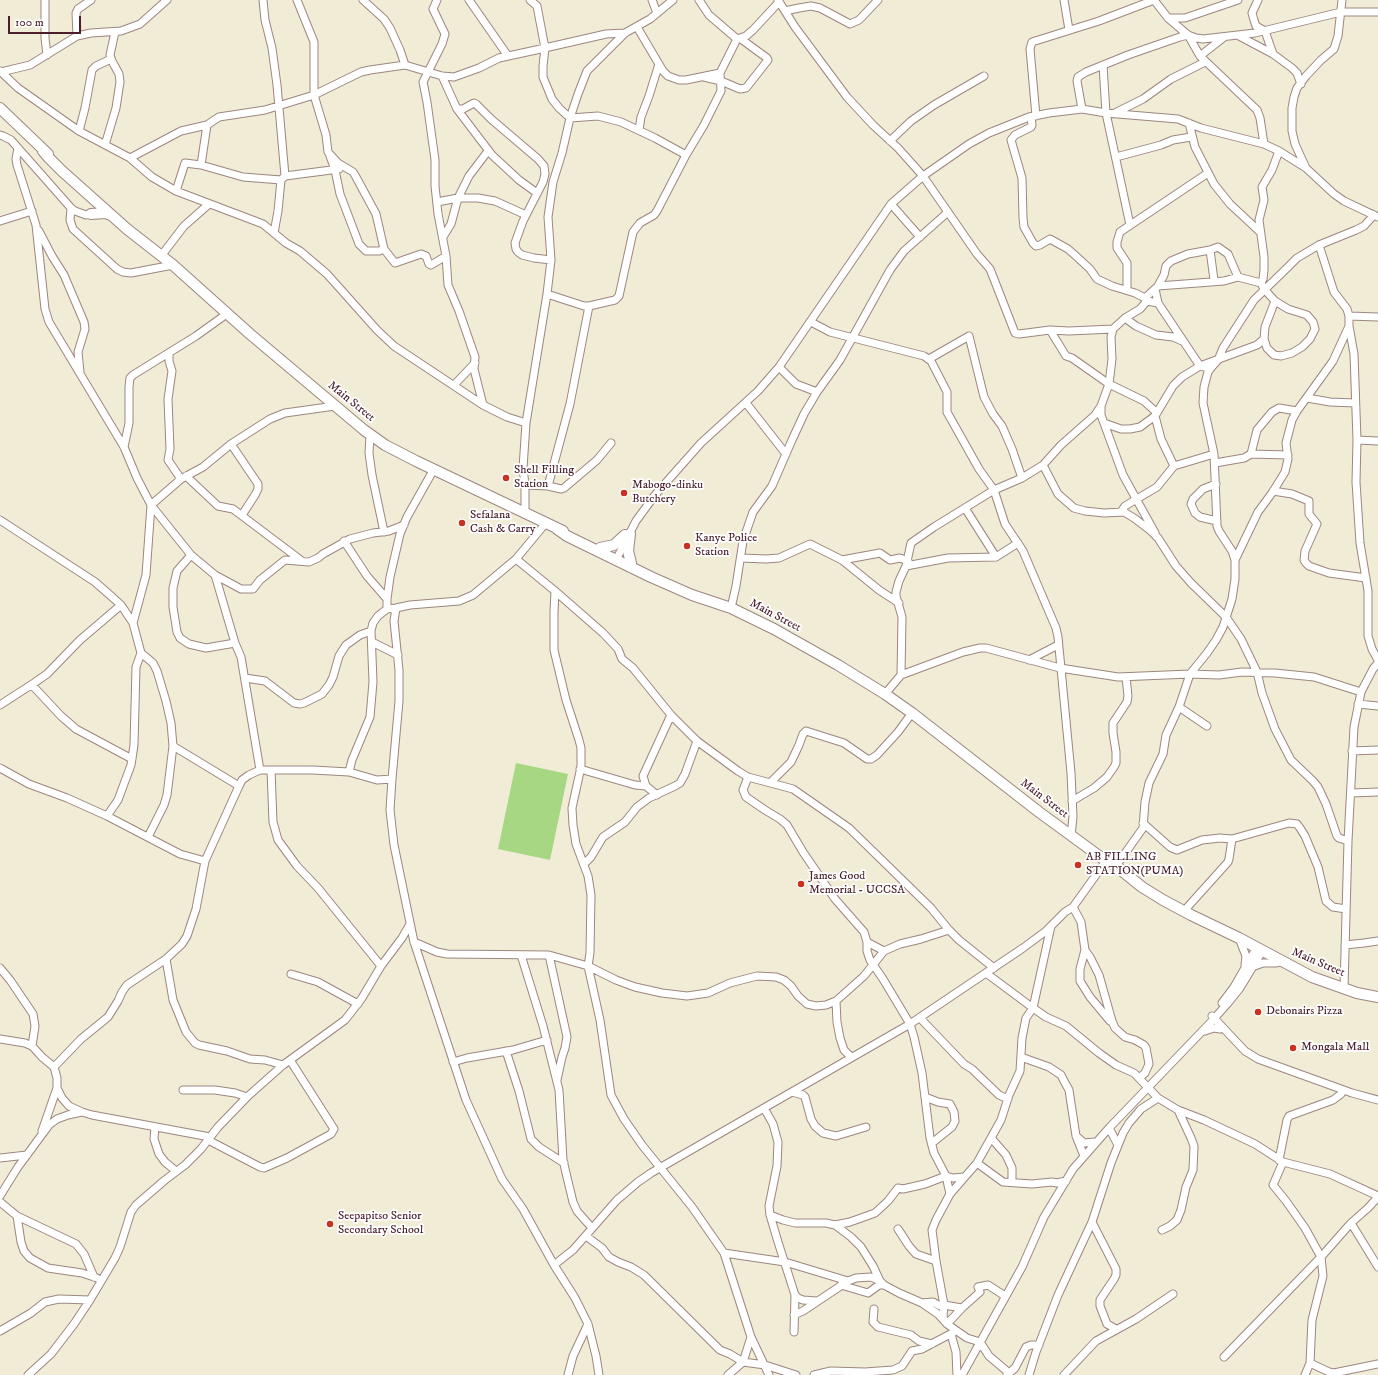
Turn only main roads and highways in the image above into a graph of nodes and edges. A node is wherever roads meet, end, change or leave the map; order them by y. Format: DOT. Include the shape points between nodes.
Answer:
graph roads {
  1 [pos="0,108"];
  2 [pos="43,151"];
  3 [pos="89,194"];
  4 [pos="102,204"];
  5 [pos="111,214"];
  6 [pos="159,254"];
  7 [pos="557,529"];
  8 [pos="600,548"];
  9 [pos="615,558"];
  10 [pos="631,563"];
  11 [pos="706,599"];
  12 [pos="1378,997"];
  1 -- 2 [label="highway"];
  2 -- 3 [label="highway"];
  2 -- 4 [label="highway"];
  3 -- 4 [label="highway"];
  3 -- 5 [label="highway" via="89,214"];
  4 -- 5 [label="highway, Main Street"];
  4 -- 6 [label="highway, Main Street"];
  5 -- 6 [label="highway, Main Street"];
  6 -- 7 [label="highway, Main Street" via="370,434 434,469"];
  7 -- 8 [label="highway, Main Street"];
  7 -- 9 [label="highway, Main Street"];
  8 -- 9 [label="highway, Main Street"];
  8 -- 10 [label="highway" via="614,545 628,535"];
  9 -- 10 [label="highway, Main Street"];
  9 -- 11 [label="highway, Main Street" via="671,586"];
  10 -- 11 [label="highway, Main Street"];
  11 -- 12 [label="highway, Main Street" via="731,608 787,636 885,694 1142,887 1312,977 1357,993"];
}
